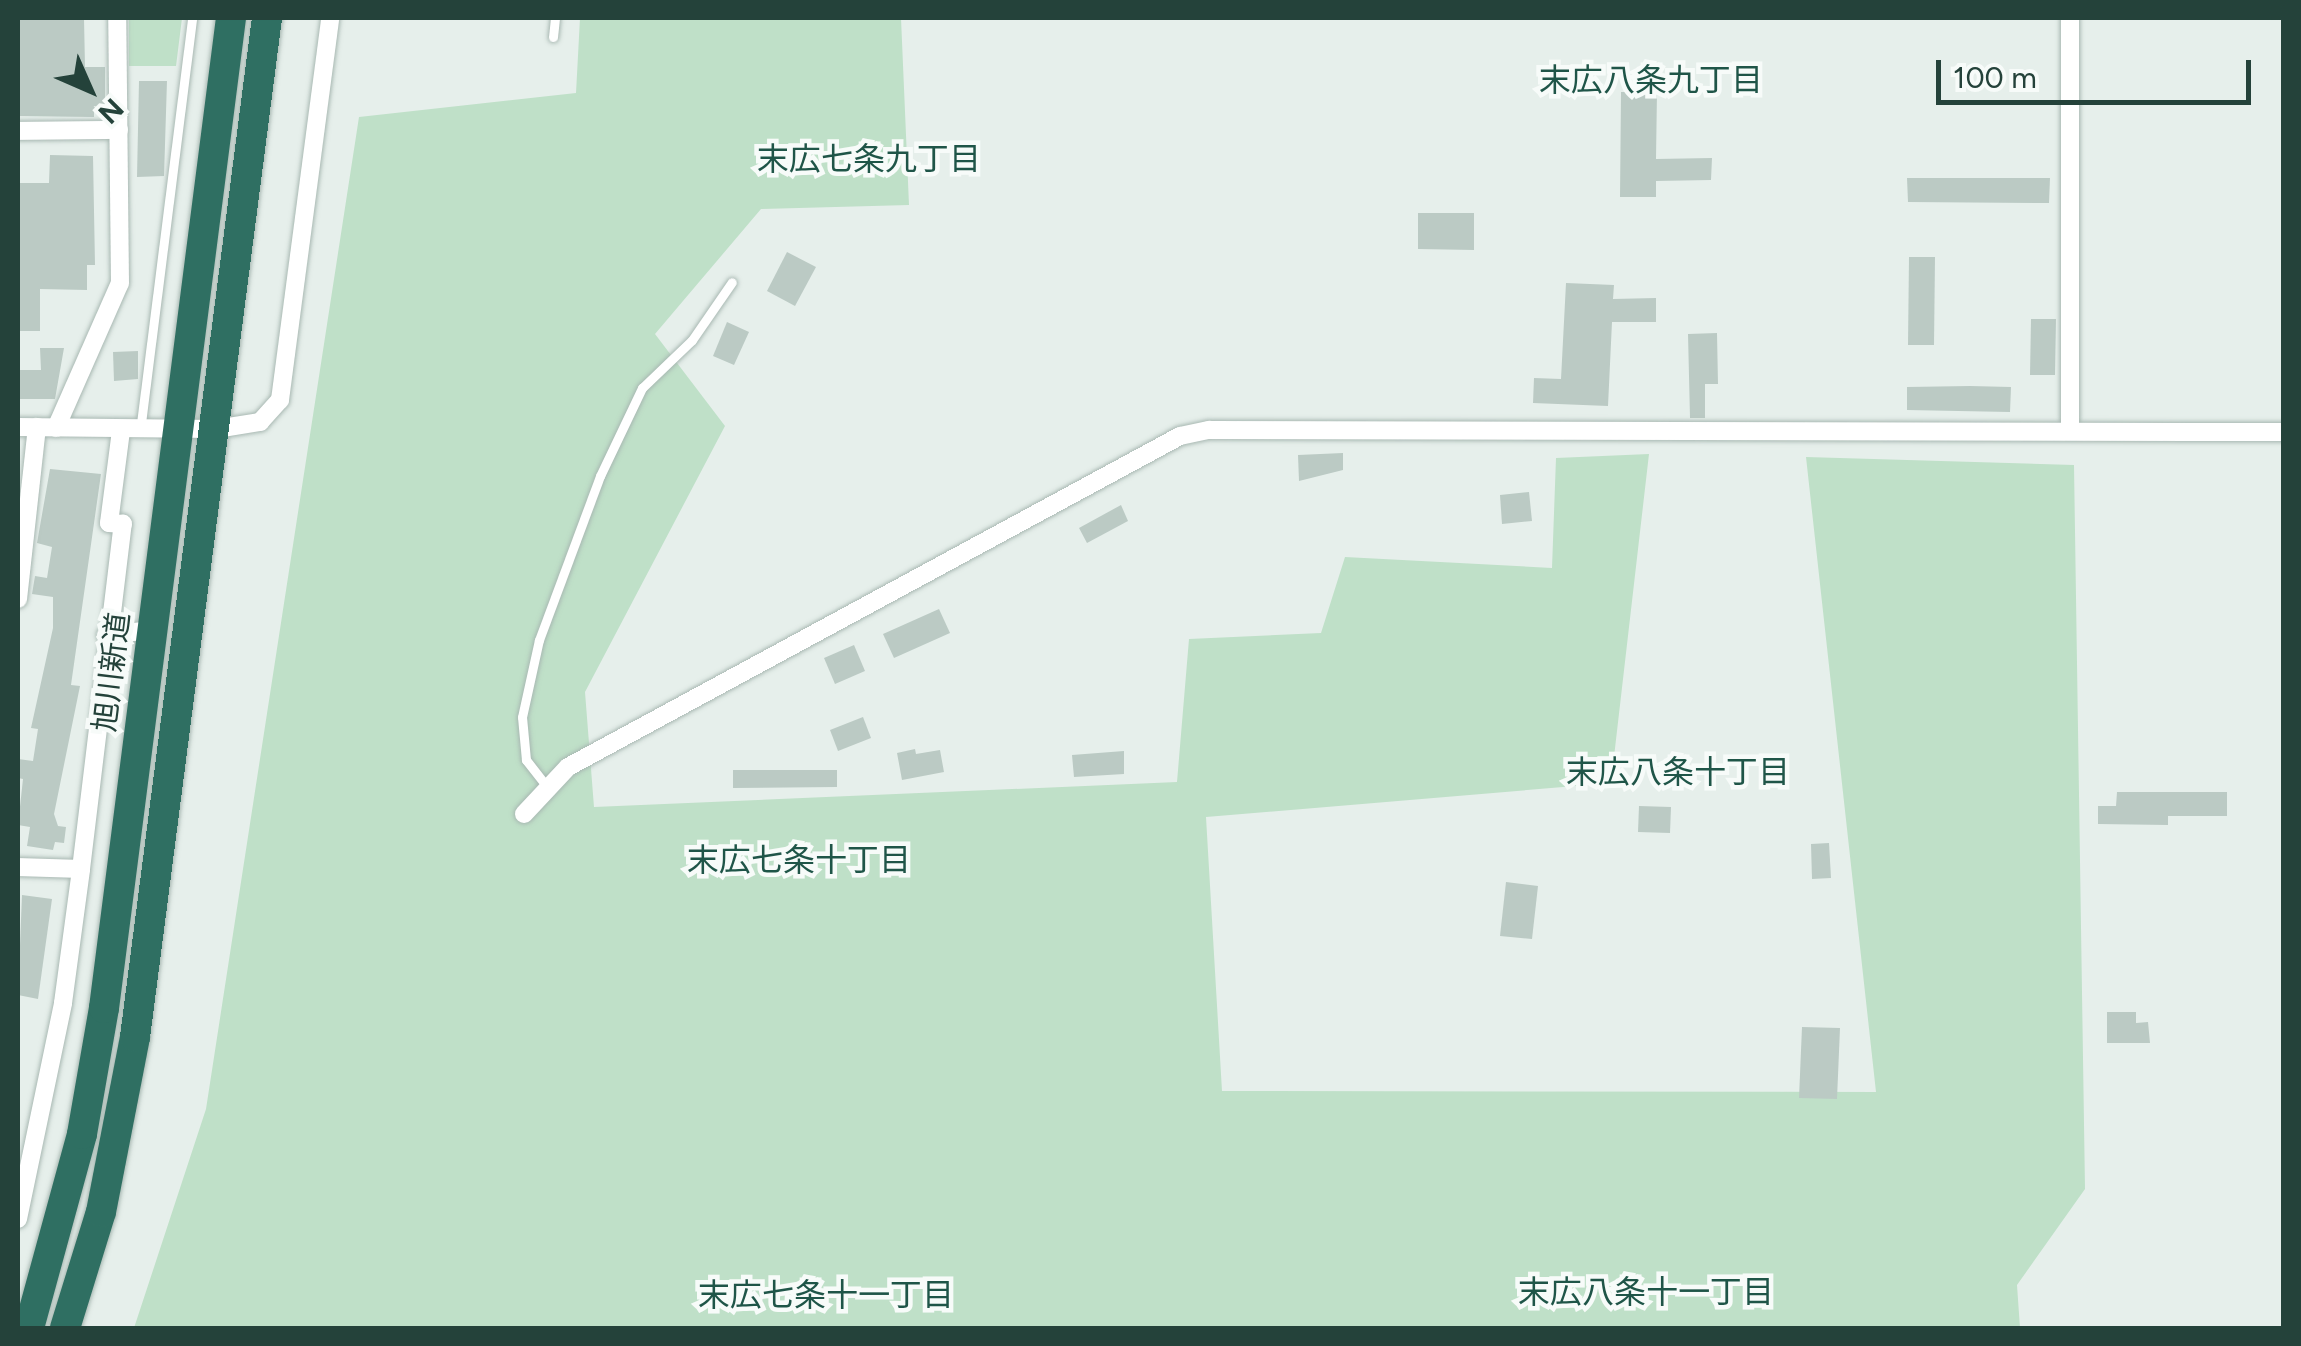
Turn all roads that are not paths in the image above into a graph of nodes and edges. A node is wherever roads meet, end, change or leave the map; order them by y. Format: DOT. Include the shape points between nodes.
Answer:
graph roads {
  1 [pos="117,18"];
  2 [pos="192,18"];
  3 [pos="231,18"];
  4 [pos="267,18"];
  5 [pos="330,18"];
  6 [pos="555,18"];
  7 [pos="2070,18"];
  8 [pos="553,38"];
  9 [pos="18,130"];
  10 [pos="119,130"];
  11 [pos="732,282"];
  12 [pos="27,427"];
  13 [pos="56,428"];
  14 [pos="216,429"];
  15 [pos="130,430"];
  16 [pos="2070,431"];
  17 [pos="182,432"];
  18 [pos="2284,432"];
  19 [pos="18,587"];
  20 [pos="151,630"];
  21 [pos="106,635"];
  22 [pos="548,788"];
  23 [pos="524,814"];
  24 [pos="18,867"];
  25 [pos="81,869"];
  26 [pos="63,1003"];
  27 [pos="104,1008"];
  28 [pos="18,1219"];
  29 [pos="29,1328"];
  30 [pos="65,1328"];
  1 -- 10 [label="street"];
  2 -- 15 [label="lane"];
  3 -- 17 [label="highway, 旭川新道"];
  4 -- 14 [label="highway"];
  5 -- 14 [label="street" via="280,400 260,422"];
  6 -- 8 [label="lane"];
  7 -- 16 [label="street"];
  9 -- 10 [label="street"];
  10 -- 13 [label="street" via="120,284"];
  11 -- 22 [label="lane" via="692,340 642,388 600,476 539,640 522,717 526,760"];
  12 -- 13 [label="street"];
  12 -- 19 [label="street"];
  13 -- 15 [label="street"];
  14 -- 17 [label="street"];
  14 -- 30 [label="highway" via="135,1036 101,1212"];
  15 -- 17 [label="street"];
  15 -- 21 [label="street" via="109,523 123,524"];
  16 -- 18 [label="street"];
  16 -- 22 [label="street" via="1209,430 1180,436 568,767"];
  17 -- 20 [label="highway, 旭川新道"];
  20 -- 21 [label="street"];
  20 -- 27 [label="highway, 旭川新道"];
  21 -- 25 [label="street"];
  22 -- 23 [label="street"];
  24 -- 25 [label="street"];
  25 -- 26 [label="street"];
  26 -- 27 [label="street"];
  26 -- 28 [label="street"];
  27 -- 29 [label="highway, 旭川新道" via="78,1152"];
}
